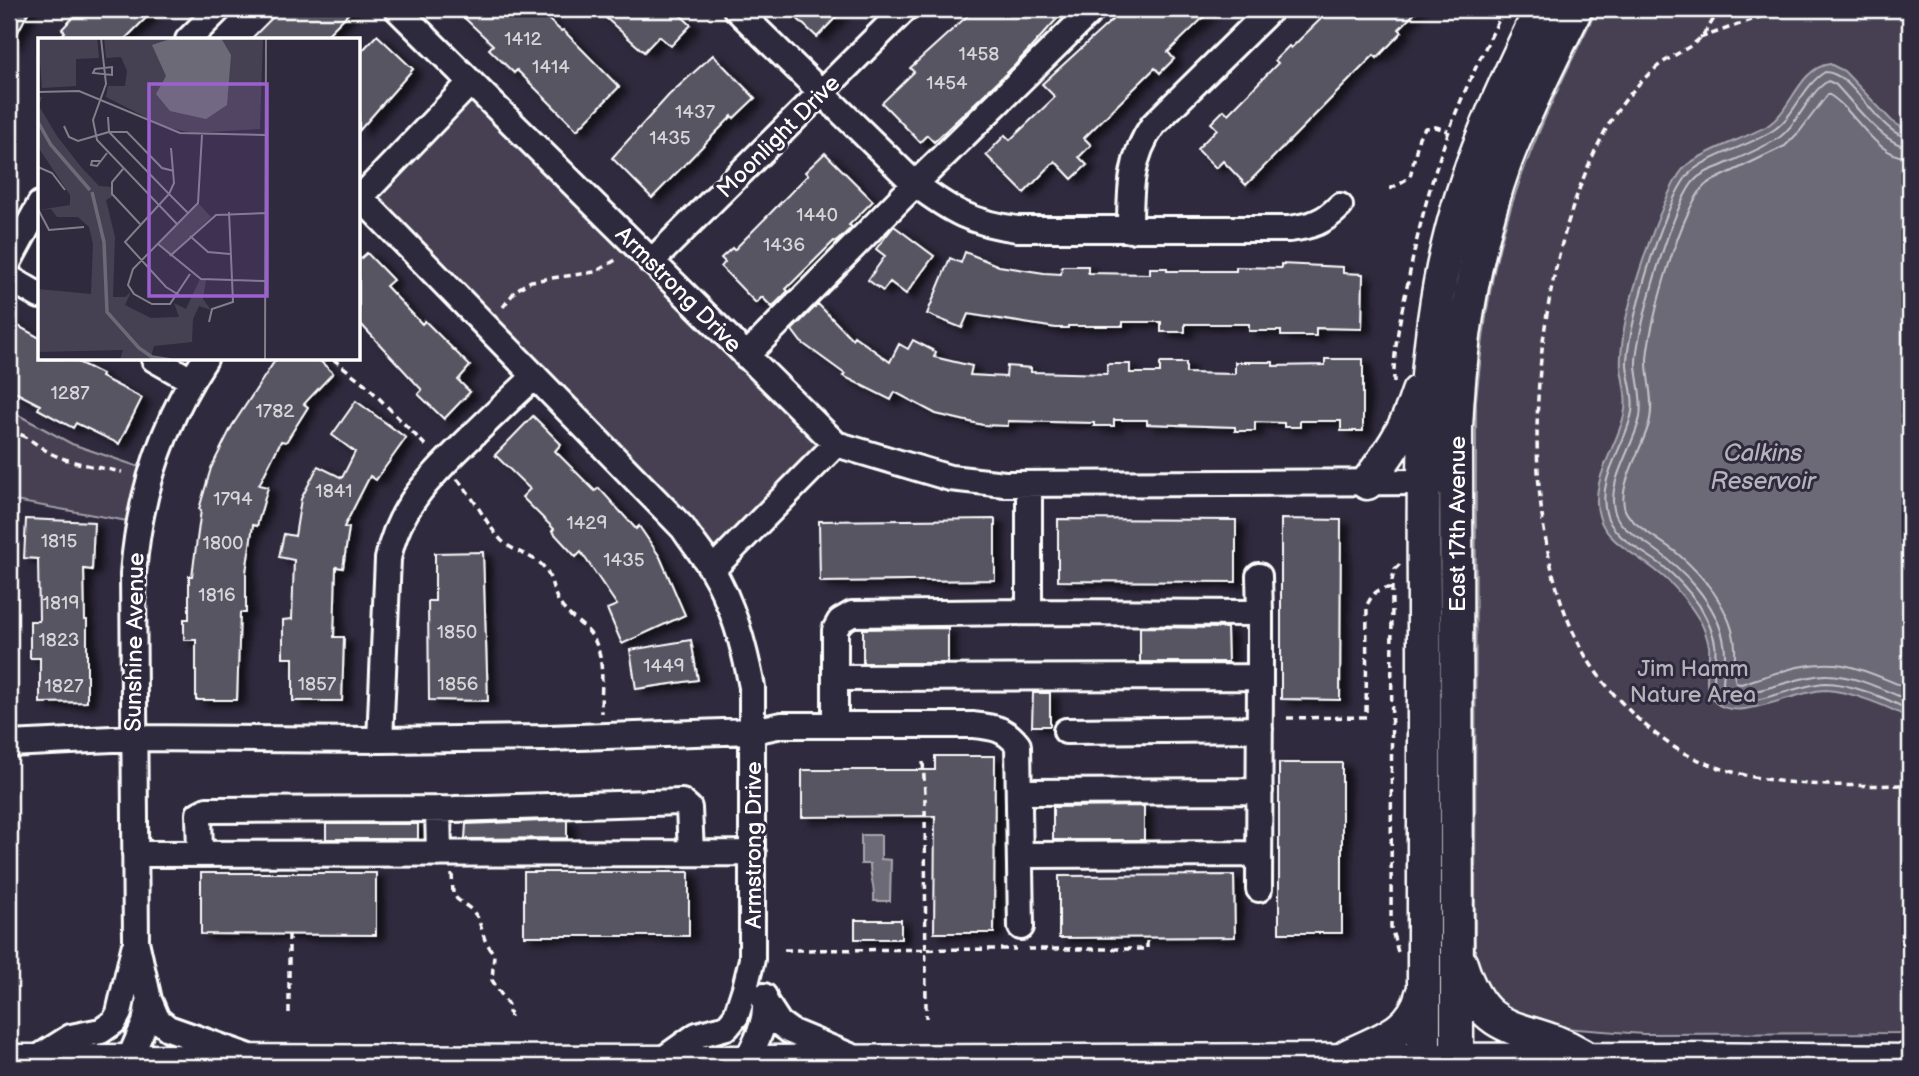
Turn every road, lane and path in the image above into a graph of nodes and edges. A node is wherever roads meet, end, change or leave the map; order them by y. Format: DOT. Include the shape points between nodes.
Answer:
graph roads {
  1 [pos="219,9"];
  2 [pos="397,9"];
  3 [pos="736,9"];
  4 [pos="905,9"];
  5 [pos="1093,9"];
  6 [pos="1271,9"];
  7 [pos="1541,9"];
  8 [pos="1576,9"];
  9 [pos="1720,9"];
  10 [pos="1783,9"];
  11 [pos="190,38"];
  12 [pos="1700,38"];
  13 [pos="470,83"];
  14 [pos="821,93"];
  15 [pos="1449,131"];
  16 [pos="915,184"];
  17 [pos="1390,189"];
  18 [pos="360,198"];
  19 [pos="1340,206"];
  20 [pos="38,208"];
  21 [pos="1130,230"];
  22 [pos="624,254"];
  23 [pos="9,261"];
  24 [pos="651,262"];
  25 [pos="9,278"];
  26 [pos="38,295"];
  27 [pos="503,307"];
  28 [pos="746,356"];
  29 [pos="156,360"];
  30 [pos="204,360"];
  31 [pos="333,360"];
  32 [pos="1428,360"];
  33 [pos="535,376"];
  34 [pos="191,380"];
  35 [pos="9,430"];
  36 [pos="836,444"];
  37 [pos="435,455"];
  38 [pos="122,472"];
  39 [pos="453,475"];
  40 [pos="1423,482"];
  41 [pos="1456,482"];
  42 [pos="1367,483"];
  43 [pos="1029,484"];
  44 [pos="1407,557"];
  45 [pos="712,570"];
  46 [pos="1259,576"];
  47 [pos="1392,588"];
  48 [pos="1028,612"];
  49 [pos="1260,613"];
  50 [pos="1260,677"];
  51 [pos="835,678"];
  52 [pos="601,713"];
  53 [pos="1287,718"];
  54 [pos="835,725"];
  55 [pos="1260,729"];
  56 [pos="753,731"];
  57 [pos="1066,731"];
  58 [pos="133,738"];
  59 [pos="380,740"];
  60 [pos="9,744"];
  61 [pos="923,762"];
  62 [pos="1910,785"];
  63 [pos="1260,791"];
  64 [pos="1019,792"];
  65 [pos="438,809"];
  66 [pos="691,853"];
  67 [pos="753,853"];
  68 [pos="135,854"];
  69 [pos="200,854"];
  70 [pos="1259,854"];
  71 [pos="1020,855"];
  72 [pos="446,861"];
  73 [pos="1259,889"];
  74 [pos="1021,927"];
  75 [pos="289,934"];
  76 [pos="1147,938"];
  77 [pos="1456,939"];
  78 [pos="136,940"];
  79 [pos="784,950"];
  80 [pos="925,950"];
  81 [pos="1399,957"];
  82 [pos="752,959"];
  83 [pos="1423,989"];
  84 [pos="149,1000"];
  85 [pos="766,1003"];
  86 [pos="289,1017"];
  87 [pos="510,1017"];
  88 [pos="926,1018"];
  89 [pos="1340,1060"];
  90 [pos="1424,1060"];
  91 [pos="1457,1060"];
  92 [pos="21,1061"];
  93 [pos="260,1061"];
  94 [pos="1910,1061"];
  95 [pos="128,1062"];
  96 [pos="659,1062"];
  97 [pos="746,1062"];
  98 [pos="864,1062"];
  99 [pos="1590,1063"];
  100 [pos="193,1064"];
  1 -- 11 [label="street"];
  2 -- 13 [label="street, Armstrong Drive"];
  3 -- 14 [label="street"];
  4 -- 14 [label="street, Moonlight Drive"];
  5 -- 16 [label="street"];
  6 -- 21 [label="street" via="1143,139 1131,179"];
  7 -- 32 [label="main road, East 17th Avenue" via="1489,120 1462,195 1445,255"];
  8 -- 41 [label="main road, East 17th Avenue" via="1520,126 1484,232 1459,372"];
  9 -- 12 [label="path"];
  10 -- 12 [label="path"];
  12 -- 62 [label="path" via="1657,67 1615,115 1592,159 1562,245 1544,333 1538,404 1541,499 1557,586 1577,640 1602,680 1645,725 1686,754 1764,779"];
  13 -- 18 [label="street"];
  13 -- 24 [label="street, Armstrong Drive"];
  14 -- 16 [label="street"];
  14 -- 24 [label="street, Moonlight Drive"];
  15 -- 17 [label="path" via="1425,128 1410,177"];
  16 -- 21 [label="street" via="958,214 997,226"];
  16 -- 28 [label="street"];
  18 -- 33 [label="street, Armstrong Drive"];
  19 -- 21 [label="street" via="1328,219 1289,229"];
  20 -- 23 [label="street"];
  22 -- 27 [label="path" via="598,271 531,281 516,290"];
  24 -- 28 [label="street, Armstrong Drive"];
  25 -- 26 [label="street"];
  28 -- 36 [label="street, Armstrong Drive"];
  29 -- 34 [label="street"];
  30 -- 34 [label="street, Sunshine Avenue"];
  31 -- 37 [label="path" via="365,384"];
  32 -- 40 [label="main road, East 17th Avenue"];
  32 -- 42 [label="main road" via="1408,422"];
  33 -- 45 [label="street, Armstrong Drive" via="683,528"];
  33 -- 59 [label="street" via="435,471 393,534 387,571"];
  34 -- 58 [label="street, Sunshine Avenue" via="151,471 138,528 133,574"];
  35 -- 38 [label="path" via="66,460"];
  36 -- 43 [label="street" via="950,478"];
  36 -- 45 [label="street"];
  39 -- 52 [label="path" via="503,542 544,567 557,600 595,642 600,655"];
  40 -- 41 [label="street"];
  40 -- 42 [label="street"];
  40 -- 83 [label="main road, East 17th Avenue"];
  41 -- 77 [label="main road, East 17th Avenue"];
  42 -- 43 [label="street"];
  43 -- 48 [label="street"];
  44 -- 47 [label="path" via="1395,569"];
  45 -- 56 [label="street, Armstrong Drive" via="744,649 752,687"];
  46 -- 49 [label="street"];
  47 -- 53 [label="path" via="1376,591 1367,606 1366,717"];
  47 -- 81 [label="path" via="1391,927"];
  48 -- 49 [label="street"];
  48 -- 51 [label="street" via="852,614 835,630"];
  49 -- 50 [label="street"];
  50 -- 51 [label="street"];
  50 -- 55 [label="street"];
  51 -- 54 [label="street"];
  54 -- 56 [label="street" via="782,725"];
  54 -- 64 [label="street" via="997,727 1018,745"];
  55 -- 57 [label="street"];
  55 -- 63 [label="street"];
  56 -- 59 [label="street"];
  56 -- 67 [label="street, Armstrong Drive"];
  58 -- 59 [label="street"];
  58 -- 60 [label="street"];
  58 -- 68 [label="street, Sunshine Avenue"];
  61 -- 80 [label="path"];
  63 -- 64 [label="street"];
  63 -- 70 [label="street"];
  64 -- 71 [label="street"];
  65 -- 66 [label="street" via="682,802 689,808"];
  65 -- 69 [label="street" via="207,810 199,814"];
  65 -- 72 [label="street"];
  66 -- 67 [label="street"];
  66 -- 72 [label="street"];
  67 -- 82 [label="street, Armstrong Drive"];
  68 -- 69 [label="street"];
  68 -- 78 [label="street, Sunshine Avenue"];
  69 -- 72 [label="street"];
  70 -- 71 [label="street"];
  70 -- 73 [label="street"];
  71 -- 74 [label="street"];
  72 -- 87 [label="path" via="453,893 478,918 494,955 492,979"];
  75 -- 86 [label="path"];
  76 -- 80 [label="path" via="1147,949"];
  77 -- 91 [label="main road, East 17th Avenue"];
  77 -- 99 [label="main road" via="1474,997 1489,1015 1506,1027 1561,1042"];
  78 -- 84 [label="street, Sunshine Avenue"];
  78 -- 92 [label="street, Sunshine Avenue" via="114,1023"];
  79 -- 80 [label="path"];
  80 -- 88 [label="path"];
  82 -- 85 [label="street, Armstrong Drive"];
  82 -- 96 [label="street, Armstrong Drive" via="736,1016 727,1027 697,1035"];
  83 -- 89 [label="main road" via="1419,1006 1403,1027"];
  83 -- 90 [label="main road, East 17th Avenue"];
  84 -- 93 [label="street, Sunshine Avenue" via="157,1019 168,1028"];
  84 -- 95 [label="street, Sunshine Avenue" via="145,1023"];
  85 -- 97 [label="street, Armstrong Drive" via="763,1026"];
  85 -- 98 [label="street, Armstrong Drive" via="790,1031"];
  89 -- 90 [label="main road"];
  89 -- 98 [label="main road"];
  90 -- 91 [label="main road"];
  91 -- 99 [label="main road"];
  92 -- 95 [label="main road"];
  93 -- 96 [label="main road"];
  93 -- 100 [label="main road"];
  94 -- 99 [label="main road"];
  95 -- 100 [label="main road"];
  96 -- 97 [label="main road"];
  97 -- 98 [label="main road"];
}
